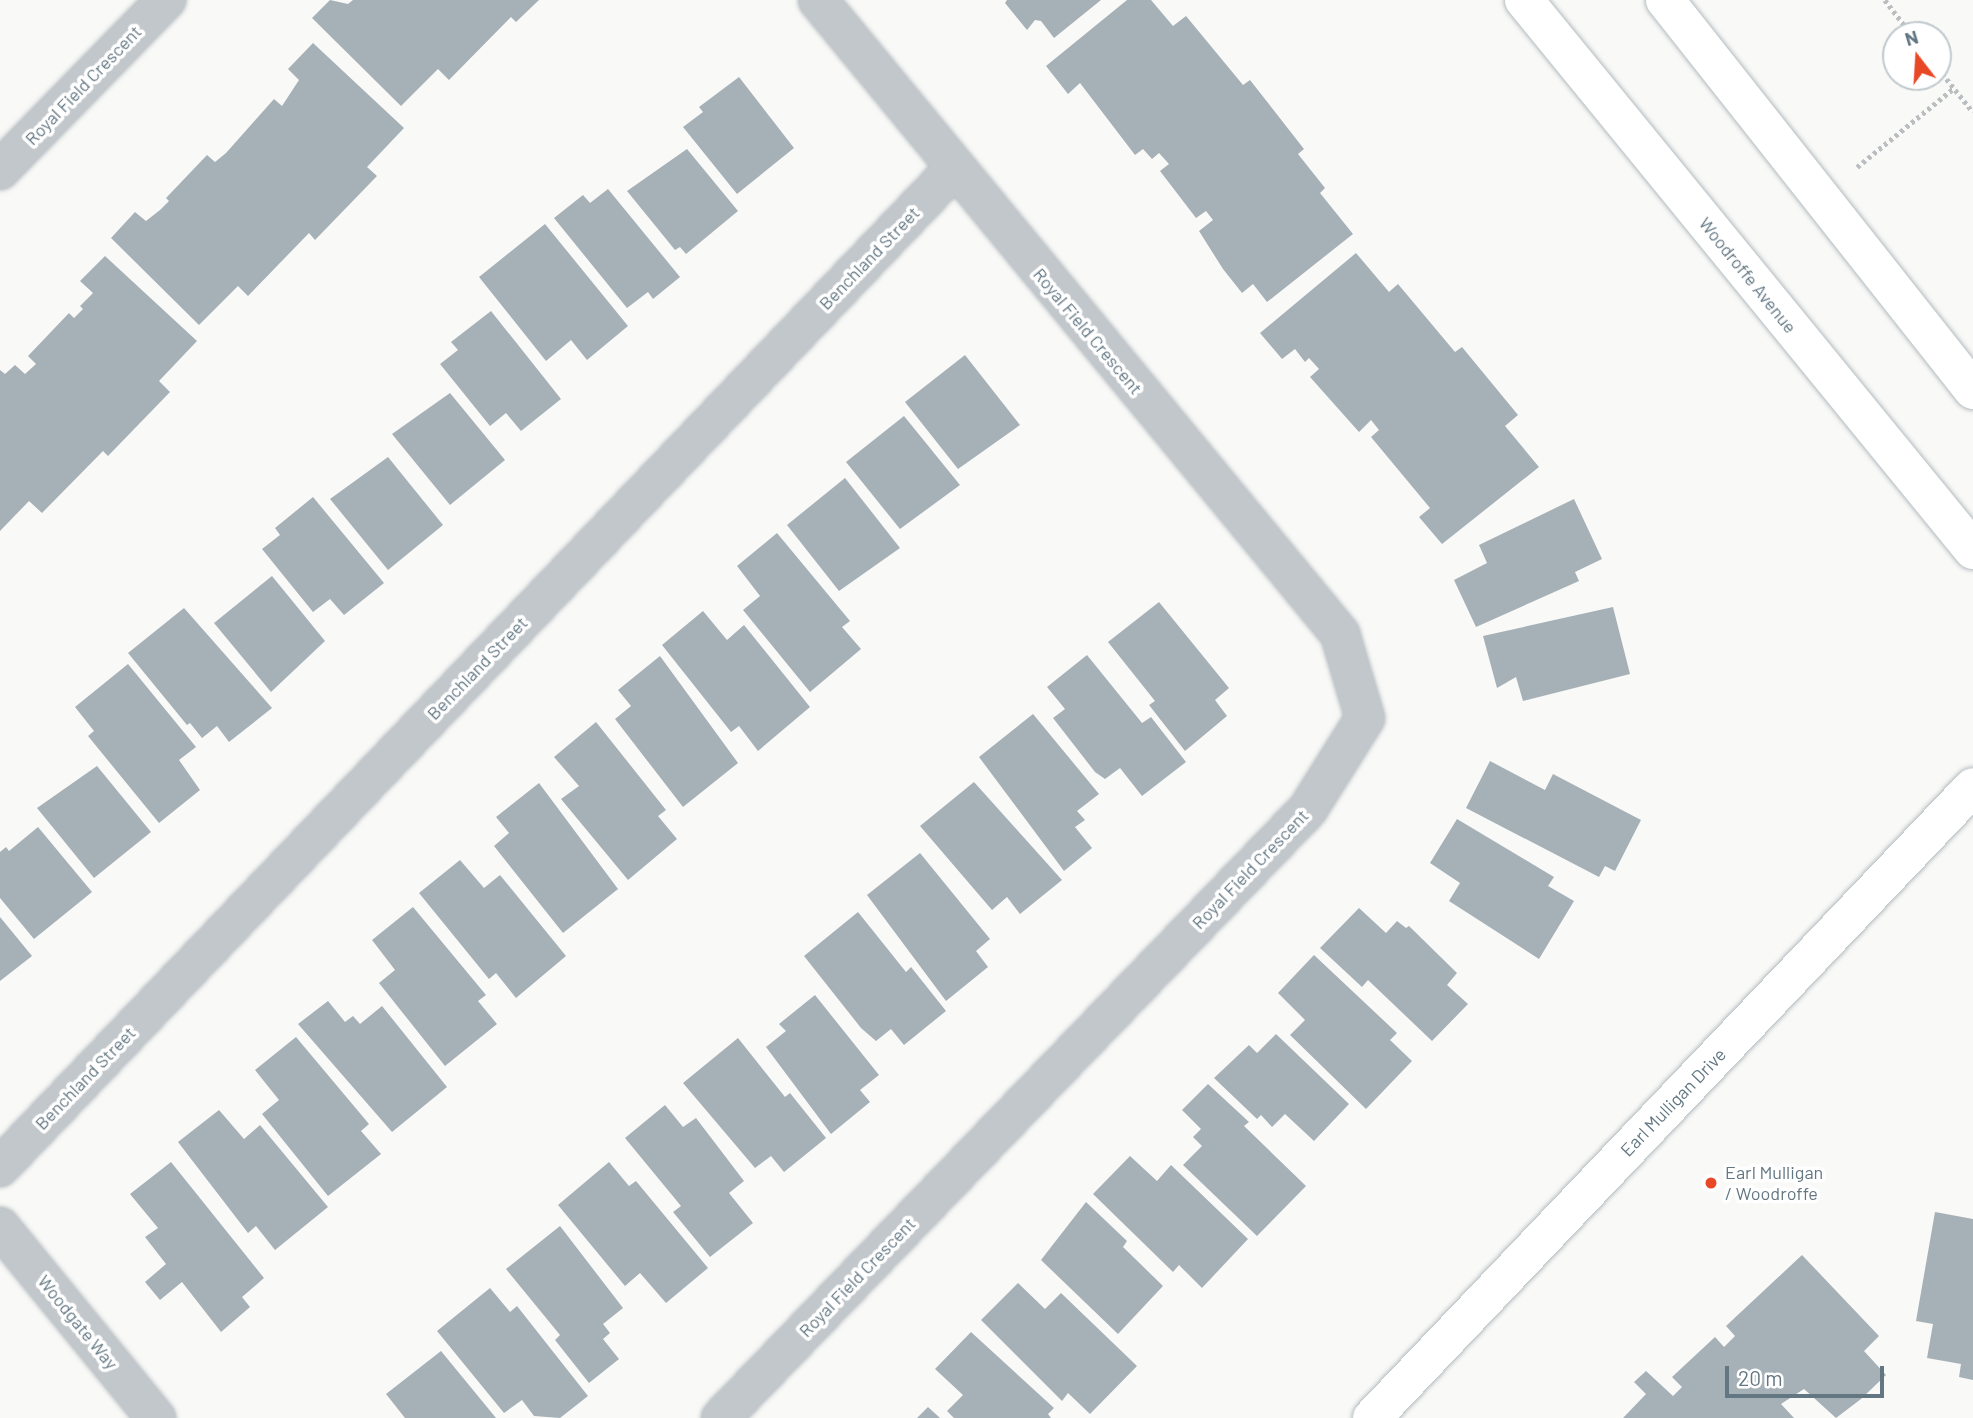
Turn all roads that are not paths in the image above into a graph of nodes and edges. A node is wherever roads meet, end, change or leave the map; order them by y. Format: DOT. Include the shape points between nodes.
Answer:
graph roads {
  1 [pos="166,0"];
  2 [pos="818,0"];
  3 [pos="1524,0"];
  4 [pos="1665,0"];
  5 [pos="954,169"];
  6 [pos="0,170"];
  7 [pos="1973,390"];
  8 [pos="1973,550"];
  9 [pos="1973,787"];
  10 [pos="0,1167"];
  11 [pos="0,1227"];
  12 [pos="156,1418"];
  13 [pos="721,1418"];
  14 [pos="1372,1418"];
  1 -- 6 [label="street, Royal Field Crescent"];
  2 -- 5 [label="street, Royal Field Crescent"];
  3 -- 8 [label="main road, Woodroffe Avenue"];
  4 -- 7 [label="main road"];
  5 -- 10 [label="street, Benchland Street"];
  5 -- 13 [label="street, Royal Field Crescent" via="1340,634 1365,718 1308,809"];
  9 -- 14 [label="main road, Earl Mulligan Drive"];
  11 -- 12 [label="street, Woodgate Way"];
}
